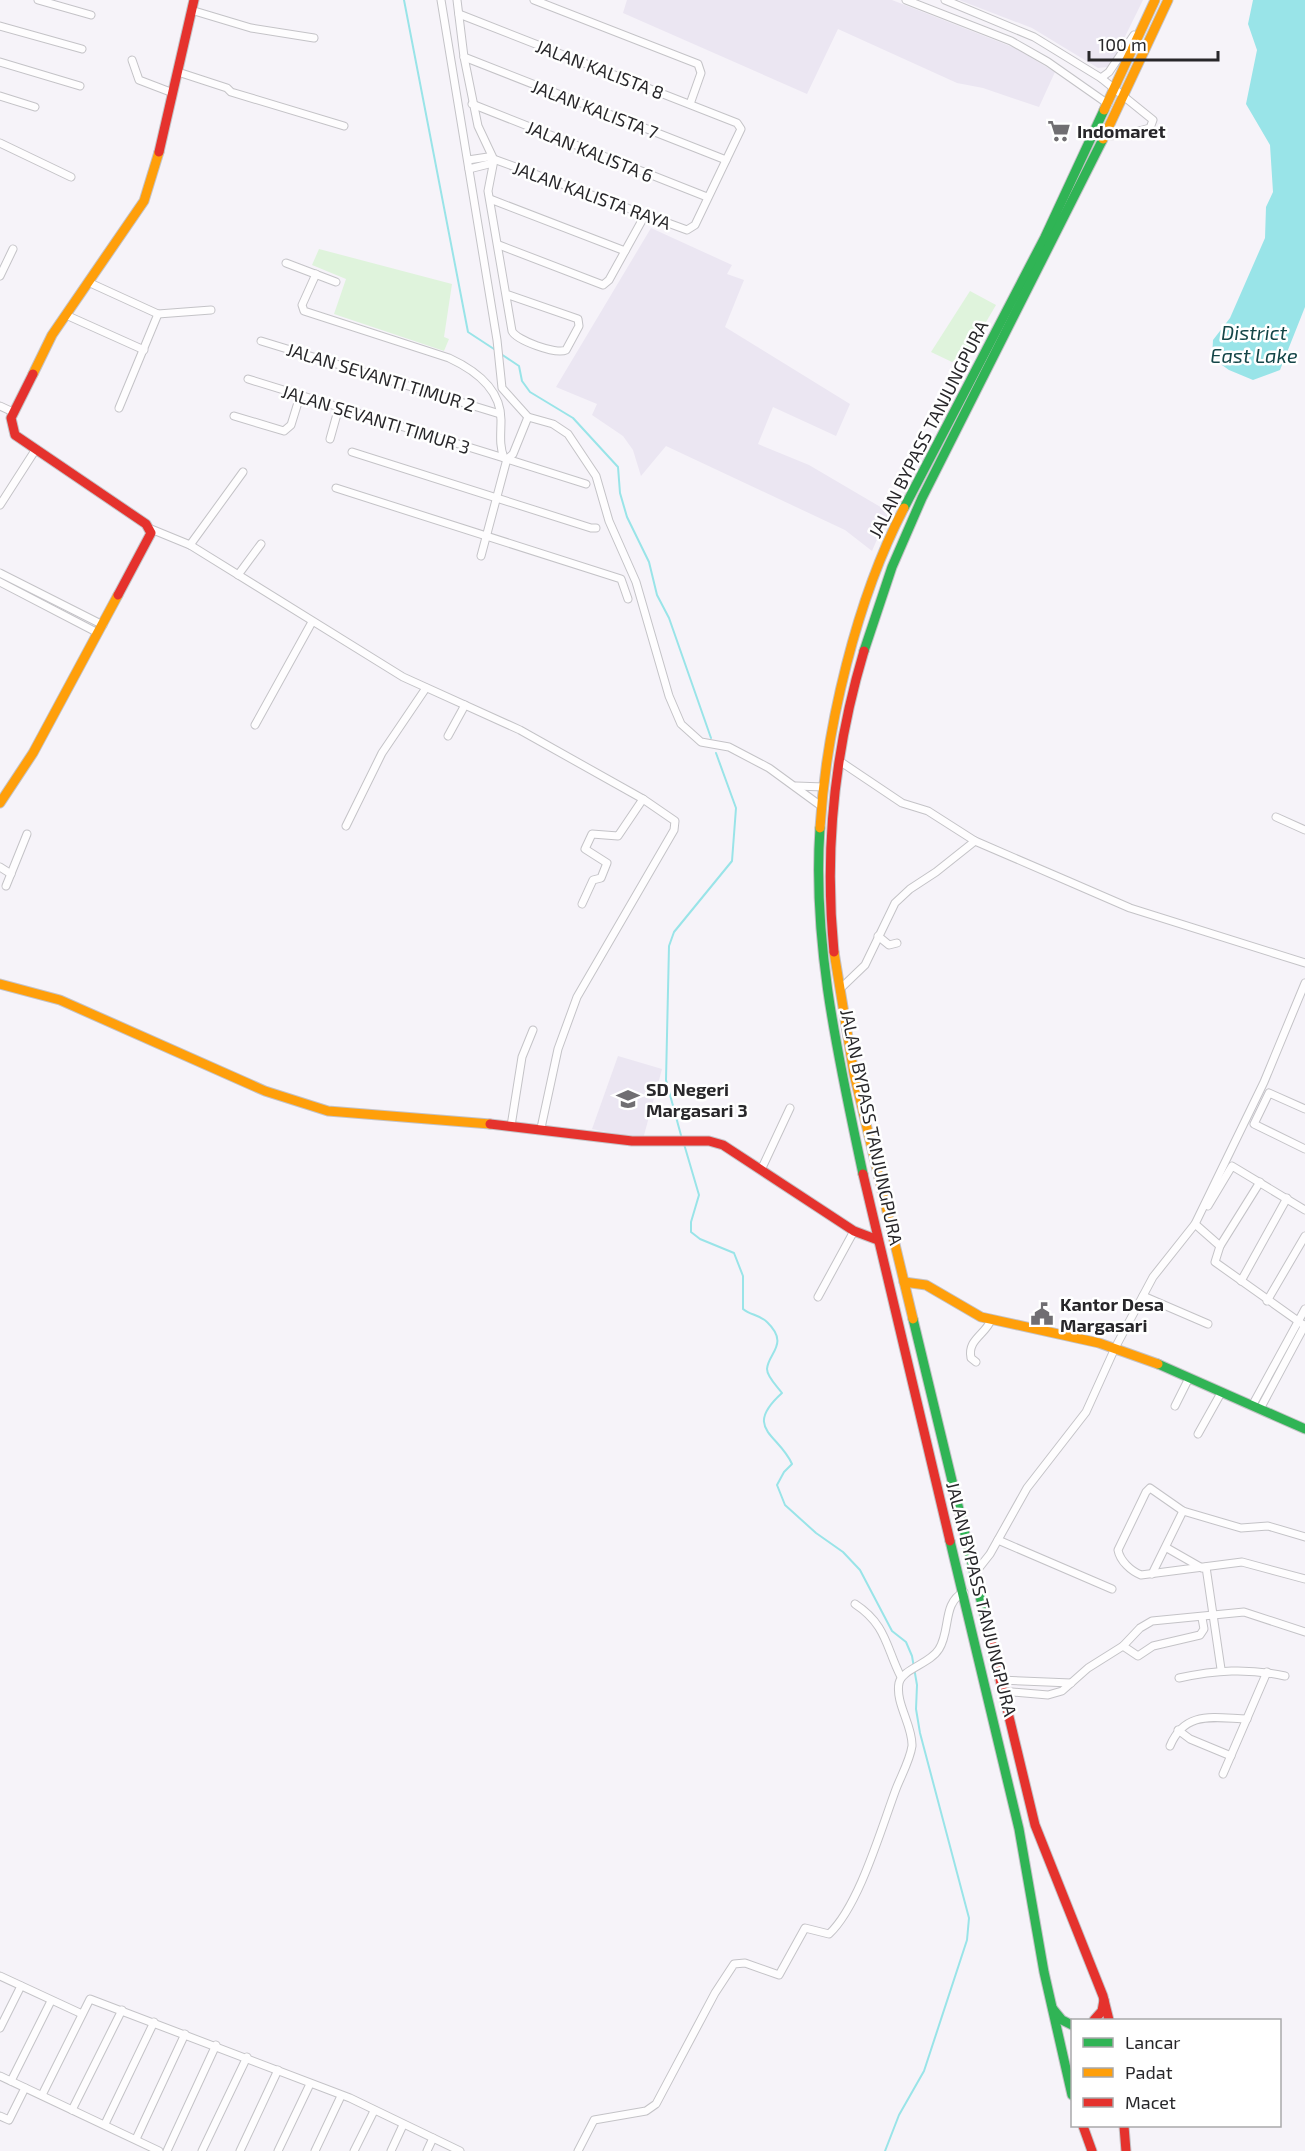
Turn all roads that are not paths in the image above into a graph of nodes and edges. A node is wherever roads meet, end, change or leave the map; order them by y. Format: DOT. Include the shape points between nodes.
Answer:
graph roads {
  1 [pos="38,0"];
  2 [pos="194,0"];
  3 [pos="441,0"];
  4 [pos="457,0"];
  5 [pos="534,0"];
  6 [pos="906,0"];
  7 [pos="945,0"];
  8 [pos="1155,0"];
  9 [pos="1168,0"];
  10 [pos="191,10"];
  11 [pos="459,14"];
  12 [pos="91,15"];
  13 [pos="0,27"];
  14 [pos="1143,27"];
  15 [pos="314,38"];
  16 [pos="82,49"];
  17 [pos="464,57"];
  18 [pos="132,60"];
  19 [pos="0,62"];
  20 [pos="178,72"];
  21 [pos="1101,78"];
  22 [pos="80,86"];
  23 [pos="1114,91"];
  24 [pos="173,93"];
  25 [pos="1093,93"];
  26 [pos="0,96"];
  27 [pos="1126,99"];
  28 [pos="472,104"];
  29 [pos="690,104"];
  30 [pos="1108,104"];
  31 [pos="34,107"];
  32 [pos="1118,108"];
  33 [pos="1103,115"];
  34 [pos="344,126"];
  35 [pos="1105,136"];
  36 [pos="0,143"];
  37 [pos="494,159"];
  38 [pos="468,160"];
  39 [pos="726,160"];
  40 [pos="469,169"];
  41 [pos="71,177"];
  42 [pos="707,197"];
  43 [pos="490,199"];
  44 [pos="645,215"];
  45 [pos="499,245"];
  46 [pos="13,249"];
  47 [pos="625,251"];
  48 [pos="286,263"];
  49 [pos="316,274"];
  50 [pos="0,276"];
  51 [pos="88,282"];
  52 [pos="336,282"];
  53 [pos="506,294"];
  54 [pos="211,310"];
  55 [pos="158,314"];
  56 [pos="66,315"];
  57 [pos="261,340"];
  58 [pos="144,350"];
  59 [pos="248,379"];
  60 [pos="300,396"];
  61 [pos="0,406"];
  62 [pos="339,407"];
  63 [pos="119,408"];
  64 [pos="13,412"];
  65 [pos="501,414"];
  66 [pos="234,416"];
  67 [pos="528,417"];
  68 [pos="330,440"];
  69 [pos="36,449"];
  70 [pos="352,452"];
  71 [pos="506,459"];
  72 [pos="243,472"];
  73 [pos="586,484"];
  74 [pos="336,488"];
  75 [pos="497,498"];
  76 [pos="0,505"];
  77 [pos="597,528"];
  78 [pos="151,529"];
  79 [pos="487,535"];
  80 [pos="261,544"];
  81 [pos="190,545"];
  82 [pos="481,556"];
  83 [pos="0,573"];
  84 [pos="238,575"];
  85 [pos="0,582"];
  86 [pos="628,599"];
  87 [pos="312,622"];
  88 [pos="100,629"];
  89 [pos="426,688"];
  90 [pos="465,705"];
  91 [pos="255,725"];
  92 [pos="448,736"];
  93 [pos="841,762"];
  94 [pos="796,786"];
  95 [pos="824,787"];
  96 [pos="643,799"];
  97 [pos="0,803"];
  98 [pos="821,806"];
  99 [pos="1276,817"];
  100 [pos="346,826"];
  101 [pos="1305,830"];
  102 [pos="27,834"];
  103 [pos="975,841"];
  104 [pos="0,867"];
  105 [pos="11,874"];
  106 [pos="6,886"];
  107 [pos="582,904"];
  108 [pos="878,936"];
  109 [pos="897,943"];
  110 [pos="1305,963"];
  111 [pos="1305,983"];
  112 [pos="0,984"];
  113 [pos="840,989"];
  114 [pos="533,1030"];
  115 [pos="790,1108"];
  116 [pos="1305,1109"];
  117 [pos="511,1125"];
  118 [pos="541,1128"];
  119 [pos="1305,1149"];
  120 [pos="761,1170"];
  121 [pos="1260,1182"];
  122 [pos="1287,1198"];
  123 [pos="1305,1210"];
  124 [pos="1196,1225"];
  125 [pos="854,1231"];
  126 [pos="1305,1236"];
  127 [pos="878,1240"];
  128 [pos="1220,1246"];
  129 [pos="1241,1281"];
  130 [pos="904,1282"];
  131 [pos="1143,1296"];
  132 [pos="818,1297"];
  133 [pos="1267,1301"];
  134 [pos="1305,1309"];
  135 [pos="991,1320"];
  136 [pos="1298,1320"];
  137 [pos="1208,1324"];
  138 [pos="1305,1326"];
  139 [pos="1115,1348"];
  140 [pos="976,1362"];
  141 [pos="1189,1378"];
  142 [pos="1221,1393"];
  143 [pos="1175,1406"];
  144 [pos="1256,1408"];
  145 [pos="1305,1429"];
  146 [pos="1198,1434"];
  147 [pos="1183,1511"];
  148 [pos="1305,1537"];
  149 [pos="998,1540"];
  150 [pos="1167,1548"];
  151 [pos="1204,1568"];
  152 [pos="1152,1574"];
  153 [pos="973,1575"];
  154 [pos="1305,1579"];
  155 [pos="1112,1589"];
  156 [pos="964,1592"];
  157 [pos="855,1604"];
  158 [pos="1212,1617"];
  159 [pos="1202,1618"];
  160 [pos="1305,1632"];
  161 [pos="1123,1646"];
  162 [pos="1221,1670"];
  163 [pos="1267,1672"];
  164 [pos="903,1675"];
  165 [pos="1285,1676"];
  166 [pos="1179,1678"];
  167 [pos="999,1680"];
  168 [pos="1071,1683"];
  169 [pos="1001,1691"];
  170 [pos="1247,1719"];
  171 [pos="1178,1730"];
  172 [pos="1170,1746"];
  173 [pos="1231,1756"];
  174 [pos="1223,1774"];
  175 [pos="0,1976"];
  176 [pos="21,1986"];
  177 [pos="1104,1996"];
  178 [pos="51,2001"];
  179 [pos="1052,2006"];
  180 [pos="122,2010"];
  181 [pos="82,2014"];
  182 [pos="1095,2019"];
  183 [pos="1109,2019"];
  184 [pos="154,2022"];
  185 [pos="1071,2024"];
  186 [pos="0,2028"];
  187 [pos="185,2034"];
  188 [pos="216,2045"];
  189 [pos="1071,2056"];
  190 [pos="247,2057"];
  191 [pos="278,2070"];
  192 [pos="1065,2072"];
  193 [pos="0,2076"];
  194 [pos="11,2081"];
  195 [pos="310,2084"];
  196 [pos="25,2088"];
  197 [pos="1071,2092"];
  198 [pos="42,2095"];
  199 [pos="341,2096"];
  200 [pos="72,2110"];
  201 [pos="374,2111"];
  202 [pos="0,2116"];
  203 [pos="105,2124"];
  204 [pos="404,2125"];
  205 [pos="1083,2127"];
  206 [pos="1124,2127"];
  207 [pos="433,2138"];
  208 [pos="136,2139"];
  209 [pos="159,2151"];
  210 [pos="167,2151"];
  211 [pos="202,2151"];
  212 [pos="240,2151"];
  213 [pos="278,2151"];
  214 [pos="315,2151"];
  215 [pos="354,2151"];
  216 [pos="391,2151"];
  217 [pos="427,2151"];
  218 [pos="460,2151"];
  219 [pos="578,2151"];
  220 [pos="1092,2151"];
  221 [pos="1126,2151"];
  1 -- 12 [label="street"];
  2 -- 10 [label="main road"];
  3 -- 38 [label="street"];
  4 -- 11 [label="street"];
  5 -- 29 [label="street" via="701,66"];
  6 -- 25 [label="street" via="1011,41"];
  7 -- 21 [label="street" via="1034,37"];
  8 -- 14 [label="main road, JALAN BYPASS TANJUNGPURA"];
  9 -- 27 [label="main road, JALAN BYPASS TANJUNGPURA"];
  10 -- 15 [label="street" via="251,28"];
  10 -- 20 [label="main road"];
  11 -- 17 [label="street"];
  11 -- 29 [label="street, JALAN KALISTA 8"];
  13 -- 16 [label="street"];
  14 -- 21 [label="street"];
  14 -- 23 [label="main road, JALAN BYPASS TANJUNGPURA"];
  17 -- 28 [label="street"];
  17 -- 39 [label="street, JALAN KALISTA 7"];
  18 -- 24 [label="street" via="139,80"];
  19 -- 22 [label="street"];
  20 -- 24 [label="main road"];
  20 -- 34 [label="street"];
  21 -- 23 [label="street"];
  23 -- 27 [label="street"];
  23 -- 30 [label="main road, JALAN BYPASS TANJUNGPURA"];
  24 -- 51 [label="main road" via="155,172 144,201"];
  25 -- 30 [label="street"];
  25 -- 33 [label="street"];
  26 -- 31 [label="street"];
  27 -- 32 [label="main road, JALAN BYPASS TANJUNGPURA"];
  27 -- 35 [label="street" via="1154,120 1150,129"];
  28 -- 37 [label="street"];
  28 -- 42 [label="street, JALAN KALISTA 6"];
  29 -- 39 [label="street, JALAN KALISTA 8" via="740,126"];
  30 -- 32 [label="street"];
  30 -- 33 [label="main road, JALAN BYPASS TANJUNGPURA"];
  32 -- 35 [label="main road, JALAN BYPASS TANJUNGPURA"];
  33 -- 95 [label="main road, JALAN BYPASS TANJUNGPURA" via="1045,237 888,539 859,621"];
  35 -- 93 [label="main road, JALAN BYPASS TANJUNGPURA" via="910,522 871,625"];
  36 -- 41 [label="street"];
  37 -- 38 [label="street"];
  37 -- 40 [label="street"];
  37 -- 43 [label="street"];
  37 -- 44 [label="street, JALAN KALISTA RAYA"];
  38 -- 40 [label="street"];
  39 -- 42 [label="street"];
  40 -- 67 [label="street" via="502,388"];
  42 -- 44 [label="street, JALAN KALISTA RAYA" via="696,225 690,230"];
  43 -- 45 [label="street"];
  43 -- 47 [label="street"];
  44 -- 47 [label="street"];
  45 -- 47 [label="street" via="603,285"];
  45 -- 53 [label="street"];
  46 -- 50 [label="street"];
  48 -- 49 [label="street"];
  49 -- 52 [label="street"];
  49 -- 65 [label="street" via="302,305 304,311 465,365 490,389"];
  51 -- 55 [label="street"];
  51 -- 56 [label="main road"];
  53 -- 53 [label="street" via="576,318 579,326 566,350 561,352 514,335"];
  54 -- 55 [label="street"];
  55 -- 58 [label="street"];
  56 -- 58 [label="street"];
  56 -- 64 [label="main road"];
  57 -- 65 [label="street, JALAN SEVANTI TIMUR 2"];
  58 -- 63 [label="street"];
  59 -- 60 [label="street, JALAN SEVANTI TIMUR 3"];
  60 -- 62 [label="street, JALAN SEVANTI TIMUR 3"];
  60 -- 66 [label="street" via="287,431"];
  61 -- 64 [label="street"];
  62 -- 68 [label="street"];
  62 -- 71 [label="street, JALAN SEVANTI TIMUR 3"];
  64 -- 69 [label="main road" via="13,432"];
  65 -- 71 [label="street" via="500,446"];
  67 -- 71 [label="street" via="513,454"];
  67 -- 94 [label="street" via="553,424 568,434 596,477 609,521 636,582 681,724 701,742 736,749"];
  69 -- 76 [label="street"];
  69 -- 78 [label="main road"];
  70 -- 75 [label="street"];
  71 -- 73 [label="street, JALAN SEVANTI TIMUR 3"];
  71 -- 75 [label="street"];
  72 -- 81 [label="street"];
  74 -- 79 [label="street"];
  75 -- 77 [label="street"];
  75 -- 79 [label="street"];
  78 -- 81 [label="street"];
  78 -- 88 [label="main road" via="151,536"];
  79 -- 82 [label="street"];
  79 -- 86 [label="street" via="621,579"];
  80 -- 84 [label="street"];
  81 -- 84 [label="street"];
  83 -- 88 [label="street"];
  84 -- 87 [label="street"];
  85 -- 88 [label="street"];
  87 -- 89 [label="street"];
  87 -- 91 [label="street"];
  88 -- 97 [label="main road" via="33,753"];
  89 -- 90 [label="street"];
  89 -- 100 [label="street" via="382,753"];
  90 -- 92 [label="street"];
  90 -- 96 [label="street" via="520,730"];
  93 -- 103 [label="street" via="888,796 928,811"];
  93 -- 113 [label="main road, JALAN BYPASS TANJUNGPURA" via="834,805 830,896"];
  94 -- 95 [label="street"];
  94 -- 98 [label="street"];
  95 -- 98 [label="main road, JALAN BYPASS TANJUNGPURA"];
  96 -- 107 [label="street" via="618,837 589,836 585,849 607,863"];
  96 -- 118 [label="street" via="670,816 676,827 577,997 558,1049"];
  98 -- 127 [label="main road, JALAN BYPASS TANJUNGPURA" via="819,904 833,1034"];
  99 -- 101 [label="street"];
  102 -- 105 [label="street"];
  103 -- 108 [label="street" via="910,889 896,903"];
  103 -- 110 [label="street" via="1130,908"];
  104 -- 105 [label="street"];
  105 -- 106 [label="street"];
  108 -- 109 [label="street" via="889,945"];
  108 -- 113 [label="street" via="865,965"];
  111 -- 124 [label="street" via="1264,1082"];
  112 -- 117 [label="main road" via="60,1000 265,1091 328,1112"];
  113 -- 130 [label="main road, JALAN BYPASS TANJUNGPURA" via="845,1034"];
  114 -- 117 [label="street" via="522,1057"];
  115 -- 120 [label="street"];
  116 -- 119 [label="street" via="1269,1093 1254,1124"];
  117 -- 118 [label="main road"];
  118 -- 120 [label="main road" via="632,1141 709,1141 723,1145"];
  120 -- 125 [label="main road"];
  121 -- 122 [label="street"];
  121 -- 124 [label="street" via="1231,1166"];
  121 -- 128 [label="street"];
  122 -- 123 [label="street"];
  122 -- 129 [label="street"];
  124 -- 128 [label="street"];
  124 -- 131 [label="street" via="1168,1256"];
  125 -- 127 [label="main road"];
  125 -- 132 [label="street"];
  126 -- 133 [label="street"];
  127 -- 156 [label="main road, JALAN BYPASS TANJUNGPURA"];
  128 -- 129 [label="street" via="1215,1257 1217,1265"];
  129 -- 133 [label="street"];
  130 -- 135 [label="main road" via="932,1286 967,1311"];
  130 -- 153 [label="main road, JALAN BYPASS TANJUNGPURA"];
  131 -- 137 [label="street"];
  131 -- 139 [label="street"];
  133 -- 136 [label="street"];
  134 -- 136 [label="street"];
  135 -- 139 [label="main road"];
  135 -- 140 [label="street" via="970,1347 971,1358"];
  136 -- 138 [label="street"];
  136 -- 144 [label="street"];
  138 -- 144 [label="street"];
  139 -- 141 [label="main road"];
  139 -- 149 [label="street" via="1086,1412 1022,1495"];
  141 -- 142 [label="main road"];
  141 -- 143 [label="street"];
  142 -- 144 [label="main road"];
  142 -- 146 [label="street"];
  144 -- 145 [label="main road"];
  147 -- 148 [label="street" via="1241,1528 1268,1526"];
  147 -- 150 [label="street"];
  147 -- 152 [label="street" via="1152,1488 1146,1492 1118,1551 1138,1574"];
  149 -- 153 [label="street"];
  149 -- 155 [label="street"];
  150 -- 151 [label="street"];
  150 -- 152 [label="street"];
  151 -- 152 [label="street"];
  151 -- 154 [label="street" via="1242,1562"];
  151 -- 158 [label="street"];
  153 -- 167 [label="main road, JALAN BYPASS TANJUNGPURA"];
  156 -- 164 [label="street" via="949,1608 942,1644 934,1656"];
  156 -- 179 [label="main road, JALAN BYPASS TANJUNGPURA" via="1019,1829"];
  157 -- 164 [label="street" via="884,1634"];
  158 -- 159 [label="street"];
  158 -- 160 [label="street" via="1244,1612"];
  158 -- 162 [label="street"];
  159 -- 161 [label="street" via="1152,1621"];
  159 -- 161 [label="street" via="1200,1635 1153,1646 1138,1656"];
  161 -- 168 [label="street"];
  162 -- 163 [label="street"];
  162 -- 166 [label="street"];
  163 -- 165 [label="street"];
  163 -- 170 [label="street"];
  164 -- 219 [label="street" via="898,1689 911,1749 845,1913 829,1934 805,1928 779,1975 745,1963 734,1964 656,2104 646,2111 594,2120"];
  167 -- 168 [label="street"];
  167 -- 169 [label="main road, JALAN BYPASS TANJUNGPURA"];
  168 -- 169 [label="street" via="1048,1695"];
  169 -- 177 [label="main road, JALAN BYPASS TANJUNGPURA" via="1035,1825"];
  170 -- 171 [label="street" via="1188,1721"];
  170 -- 173 [label="street"];
  171 -- 172 [label="street"];
  171 -- 173 [label="street"];
  173 -- 174 [label="street"];
  175 -- 176 [label="street"];
  176 -- 178 [label="street"];
  176 -- 186 [label="street"];
  177 -- 182 [label="main road" via="1102,2011"];
  177 -- 183 [label="main road, JALAN BYPASS TANJUNGPURA"];
  178 -- 181 [label="street"];
  178 -- 194 [label="street"];
  179 -- 185 [label="main road" via="1062,2020"];
  179 -- 192 [label="main road, JALAN BYPASS TANJUNGPURA"];
  180 -- 181 [label="street" via="90,1999"];
  180 -- 184 [label="street"];
  180 -- 200 [label="street"];
  181 -- 198 [label="street"];
  184 -- 187 [label="street"];
  184 -- 203 [label="street"];
  187 -- 188 [label="street"];
  187 -- 208 [label="street"];
  188 -- 190 [label="street"];
  188 -- 210 [label="street"];
  189 -- 192 [label="main road"];
  190 -- 191 [label="street"];
  190 -- 211 [label="street"];
  191 -- 195 [label="street"];
  191 -- 212 [label="street"];
  192 -- 197 [label="main road, JALAN BYPASS TANJUNGPURA"];
  193 -- 194 [label="street"];
  194 -- 196 [label="street"];
  195 -- 199 [label="street"];
  195 -- 213 [label="street"];
  196 -- 198 [label="street"];
  196 -- 202 [label="street" via="9,2120"];
  198 -- 200 [label="street"];
  199 -- 201 [label="street"];
  199 -- 214 [label="street"];
  200 -- 203 [label="street"];
  201 -- 204 [label="street"];
  201 -- 215 [label="street"];
  203 -- 208 [label="street"];
  204 -- 207 [label="street"];
  204 -- 216 [label="street"];
  205 -- 220 [label="main road"];
  206 -- 221 [label="main road"];
  207 -- 217 [label="street"];
  207 -- 218 [label="street"];
  208 -- 209 [label="street"];
}
